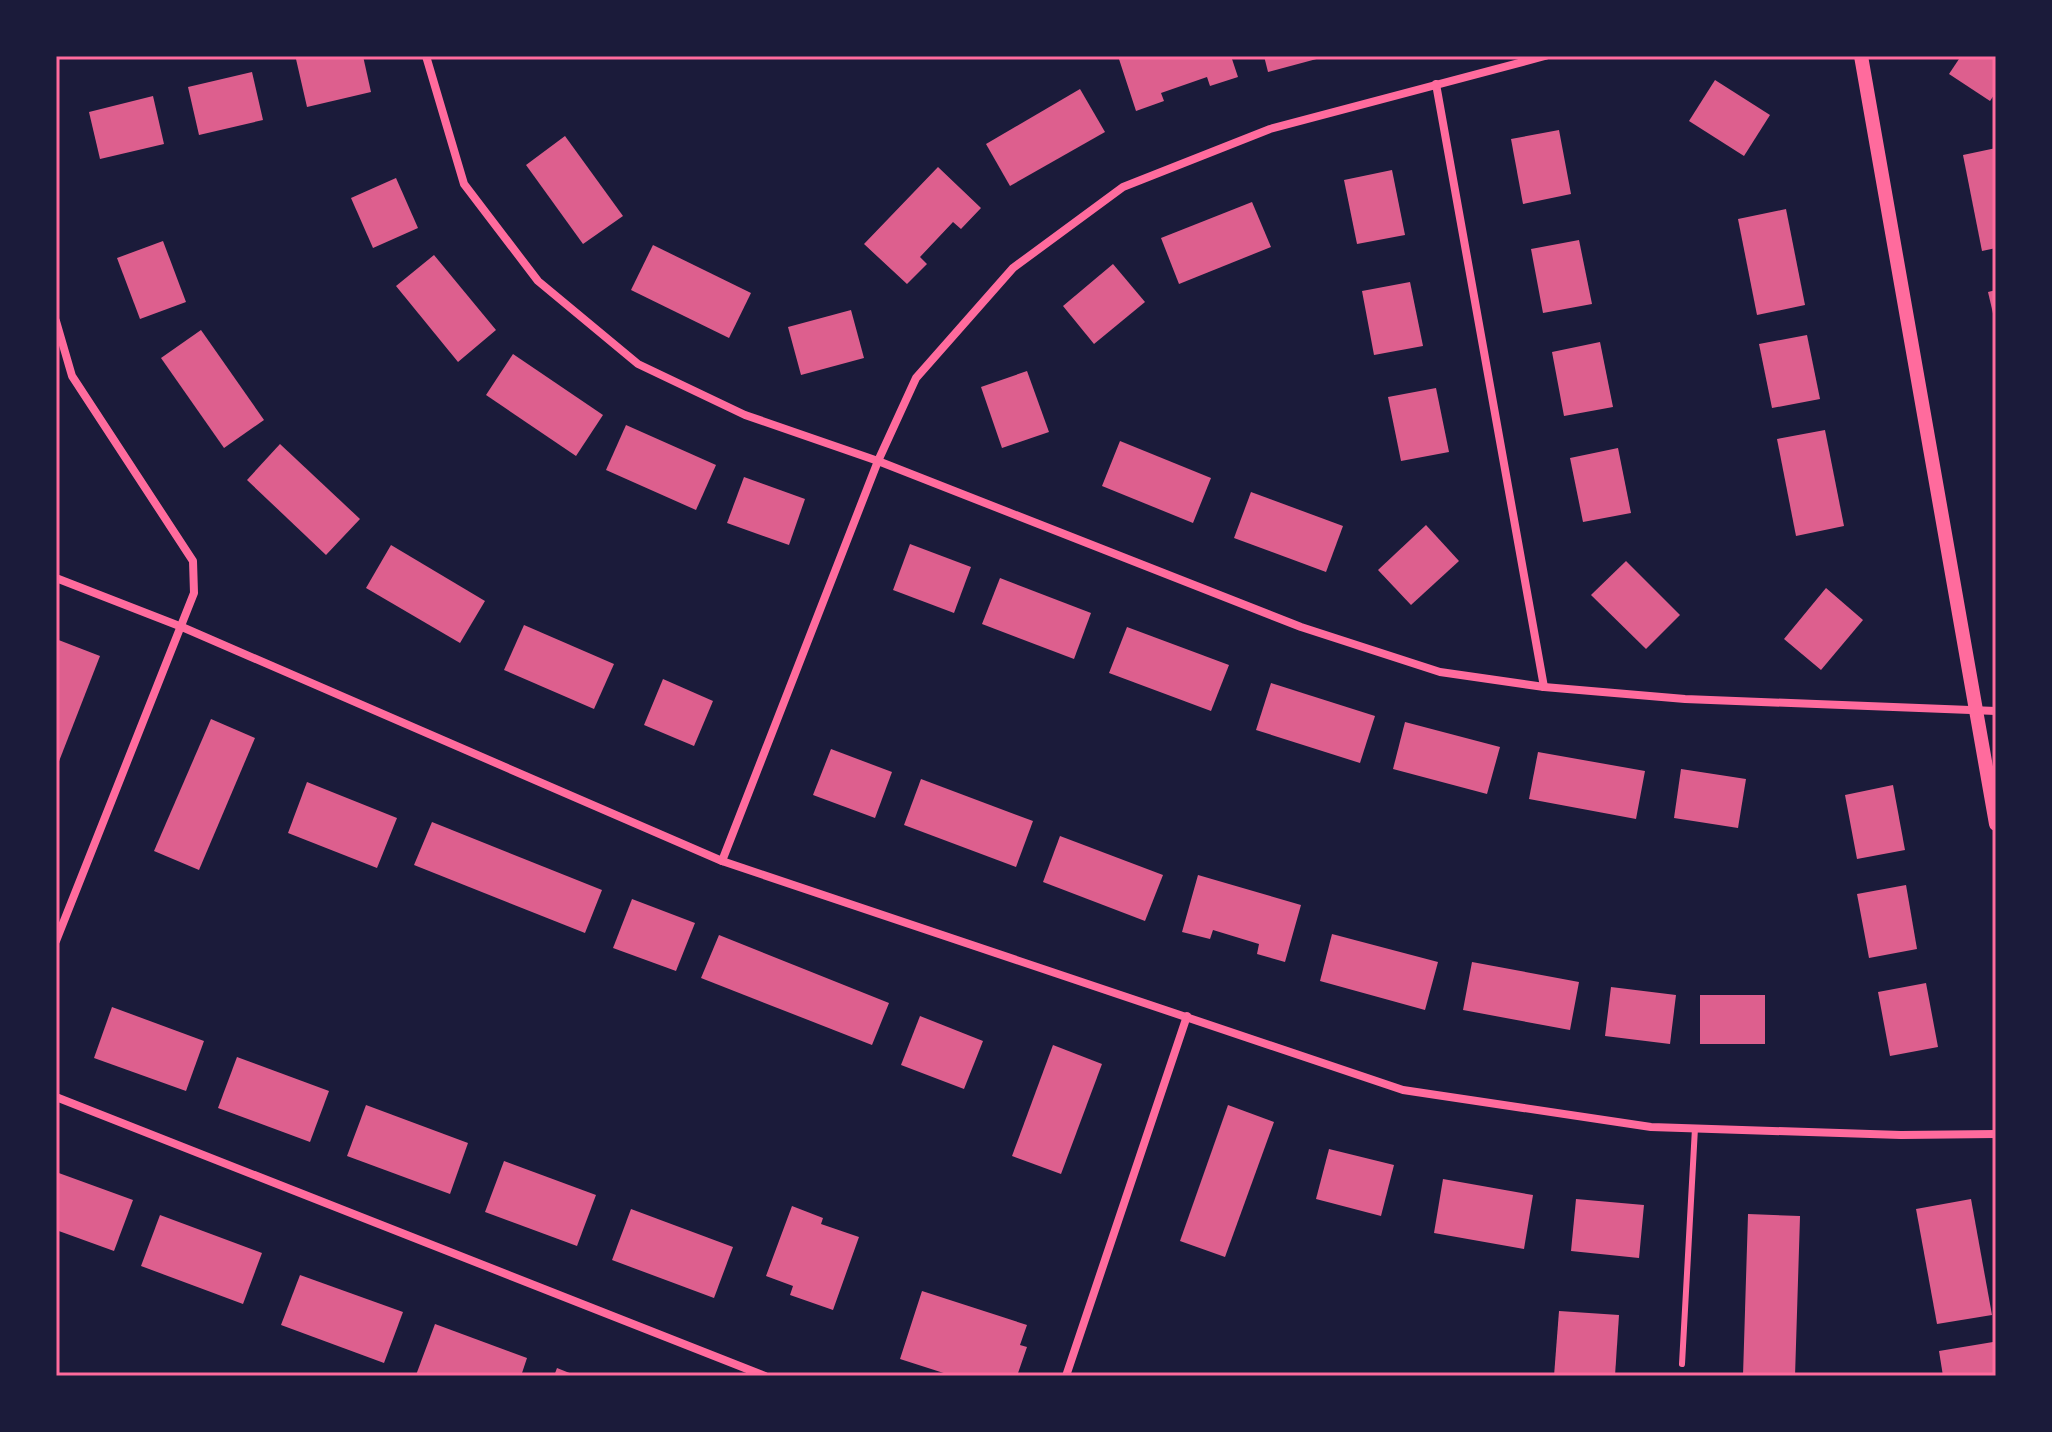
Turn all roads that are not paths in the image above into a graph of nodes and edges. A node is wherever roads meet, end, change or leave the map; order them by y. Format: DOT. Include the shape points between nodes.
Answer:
graph roads {
  1 [pos="426,56"];
  2 [pos="1545,56"];
  3 [pos="1861,56"];
  4 [pos="1436,84"];
  5 [pos="56,321"];
  6 [pos="878,461"];
  7 [pos="56,578"];
  8 [pos="182,627"];
  9 [pos="1544,687"];
  10 [pos="1996,711"];
  11 [pos="1977,713"];
  12 [pos="1996,824"];
  13 [pos="722,861"];
  14 [pos="56,941"];
  15 [pos="1187,1016"];
  16 [pos="56,1097"];
  17 [pos="1695,1128"];
  18 [pos="1996,1134"];
  19 [pos="1682,1364"];
  20 [pos="765,1376"];
  21 [pos="1066,1376"];
  1 -- 6 [label="street" via="464,184 538,281 638,364 745,415"];
  2 -- 4 [label="street"];
  3 -- 11 [label="street"];
  4 -- 6 [label="street" via="1270,129 1123,187 1013,268 916,378"];
  4 -- 9 [label="street"];
  5 -- 8 [label="street" via="72,376 193,561 194,593"];
  6 -- 9 [label="street" via="1301,627 1440,672"];
  6 -- 13 [label="street"];
  7 -- 8 [label="street"];
  8 -- 13 [label="street"];
  8 -- 14 [label="street"];
  9 -- 11 [label="street"];
  10 -- 11 [label="street"];
  11 -- 12 [label="street"];
  13 -- 15 [label="street"];
  15 -- 17 [label="street" via="1403,1090 1651,1127"];
  15 -- 21 [label="street"];
  16 -- 20 [label="street"];
  17 -- 18 [label="street"];
  17 -- 19 [label="lane"];
}
